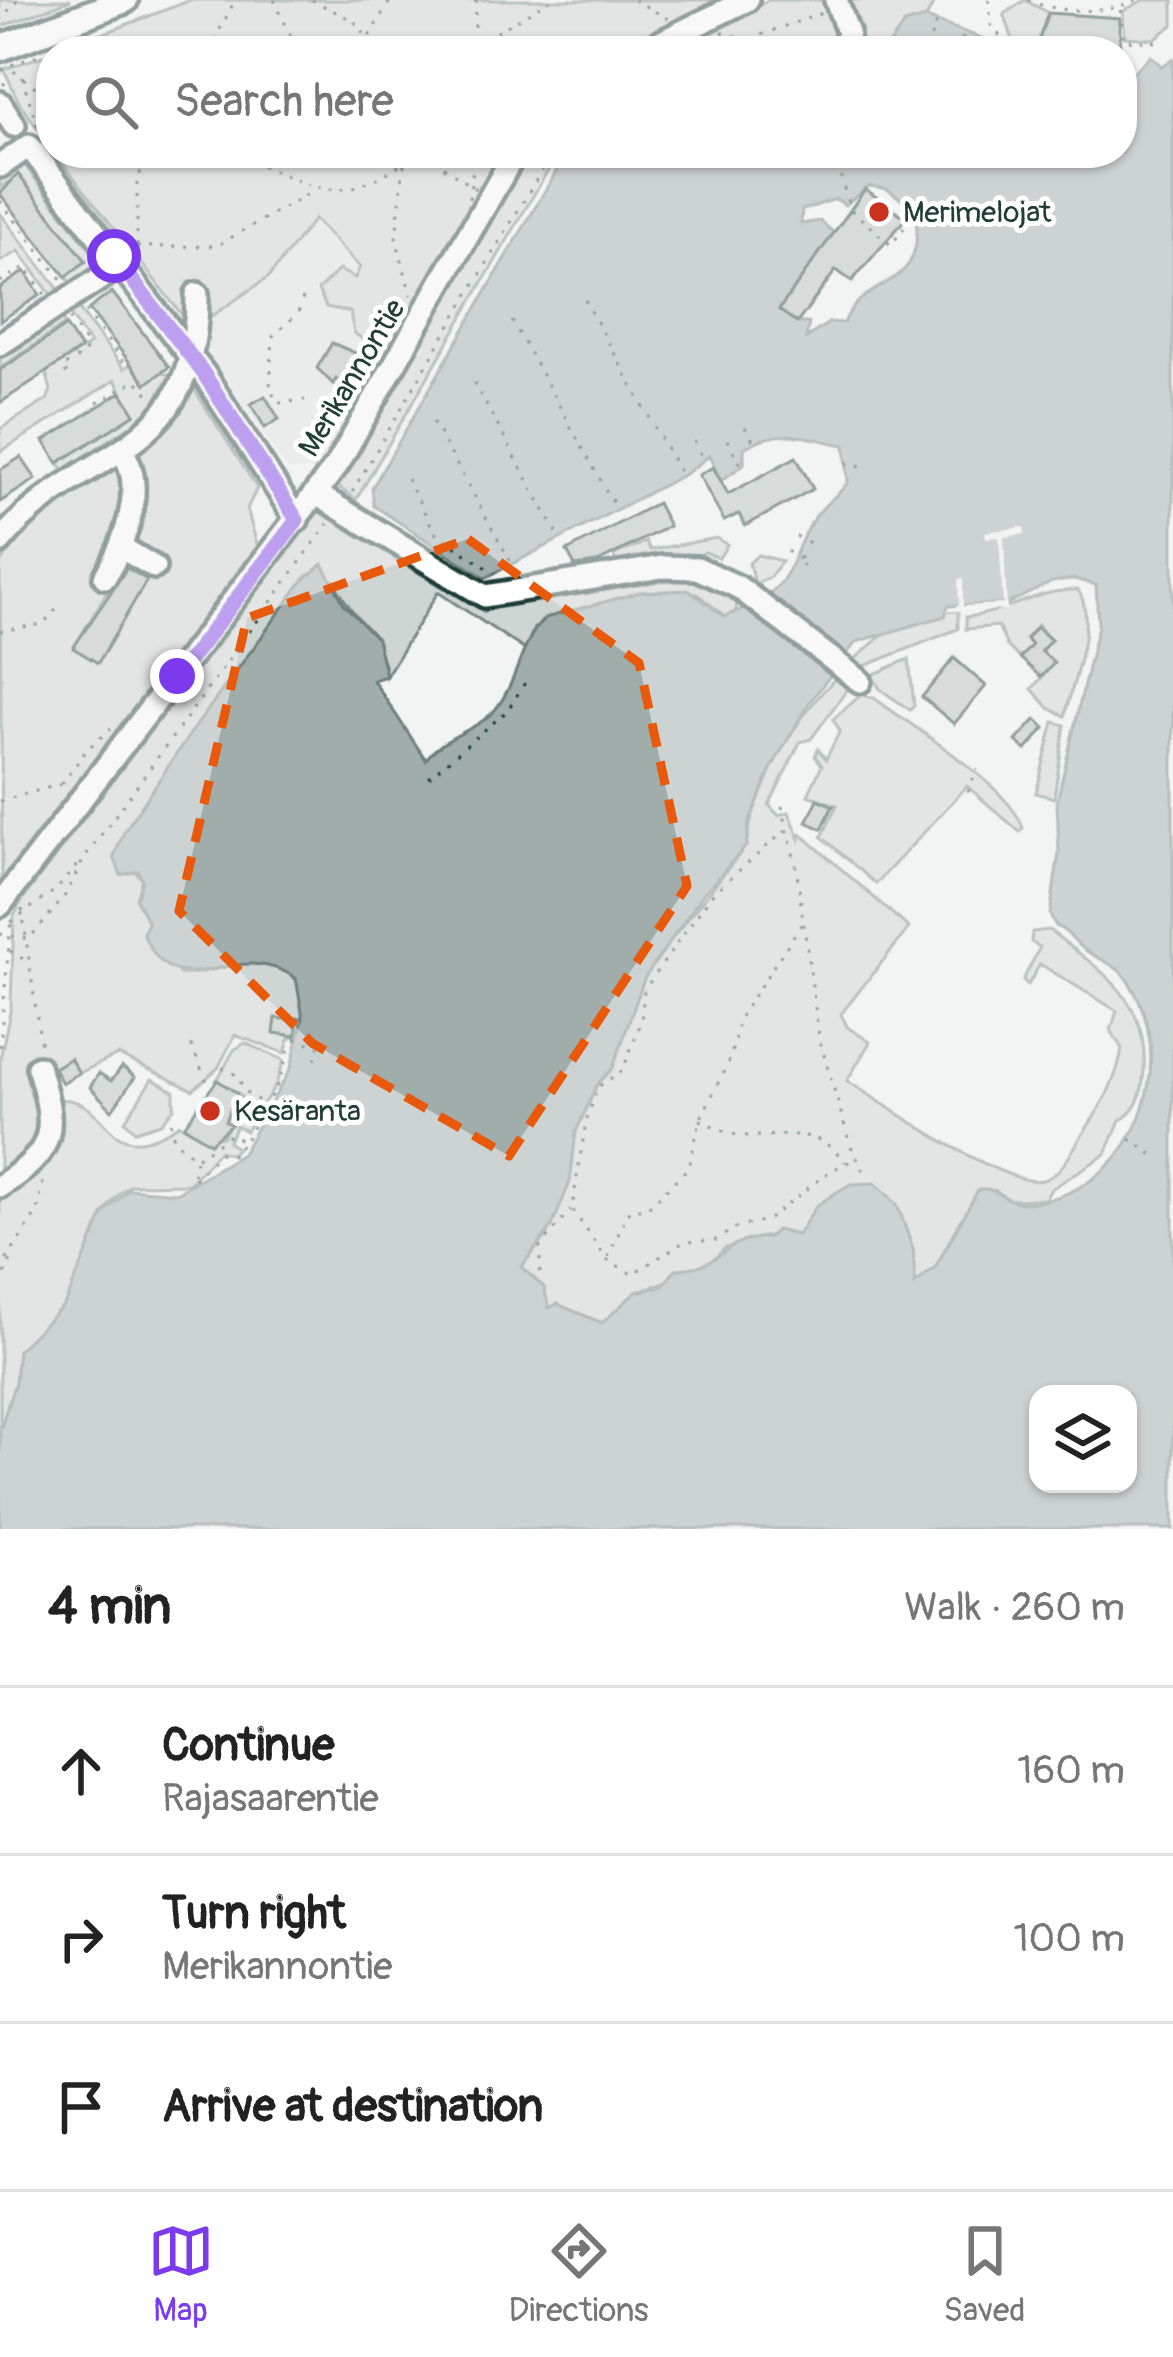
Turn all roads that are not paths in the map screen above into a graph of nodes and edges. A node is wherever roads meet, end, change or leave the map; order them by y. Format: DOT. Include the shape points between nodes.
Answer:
graph roads {
  1 [pos="125,0"];
  2 [pos="747,0"];
  3 [pos="837,4"];
  4 [pos="674,36"];
  5 [pos="847,36"];
  6 [pos="0,48"];
  7 [pos="0,103"];
  8 [pos="14,125"];
  9 [pos="36,143"];
  10 [pos="0,166"];
  11 [pos="53,168"];
  12 [pos="507,168"];
  13 [pos="121,265"];
  14 [pos="197,295"];
  15 [pos="0,344"];
  16 [pos="189,354"];
  17 [pos="122,451"];
  18 [pos="316,494"];
  19 [pos="297,520"];
  20 [pos="0,542"];
  21 [pos="122,548"];
  22 [pos="154,567"];
  23 [pos="106,578"];
  24 [pos="860,681"];
  25 [pos="10,912"];
  26 [pos="38,1067"];
  27 [pos="0,1186"];
  1 -- 6 [label="main road"];
  2 -- 4 [label="street"];
  3 -- 5 [label="street"];
  7 -- 8 [label="street"];
  9 -- 10 [label="street"];
  11 -- 13 [label="street"];
  12 -- 18 [label="street, Merikannontie"];
  13 -- 15 [label="street"];
  13 -- 16 [label="street"];
  14 -- 16 [label="street"];
  16 -- 17 [label="street" via="169,409"];
  16 -- 19 [label="street"];
  17 -- 20 [label="street" via="26,514"];
  17 -- 21 [label="street" via="134,483"];
  18 -- 19 [label="street, Merikannontie"];
  18 -- 24 [label="street" via="492,598 662,567 707,571"];
  19 -- 25 [label="street, Merikannontie"];
  21 -- 22 [label="street"];
  21 -- 23 [label="street"];
  26 -- 27 [label="street" via="51,1117 42,1155"];
}
